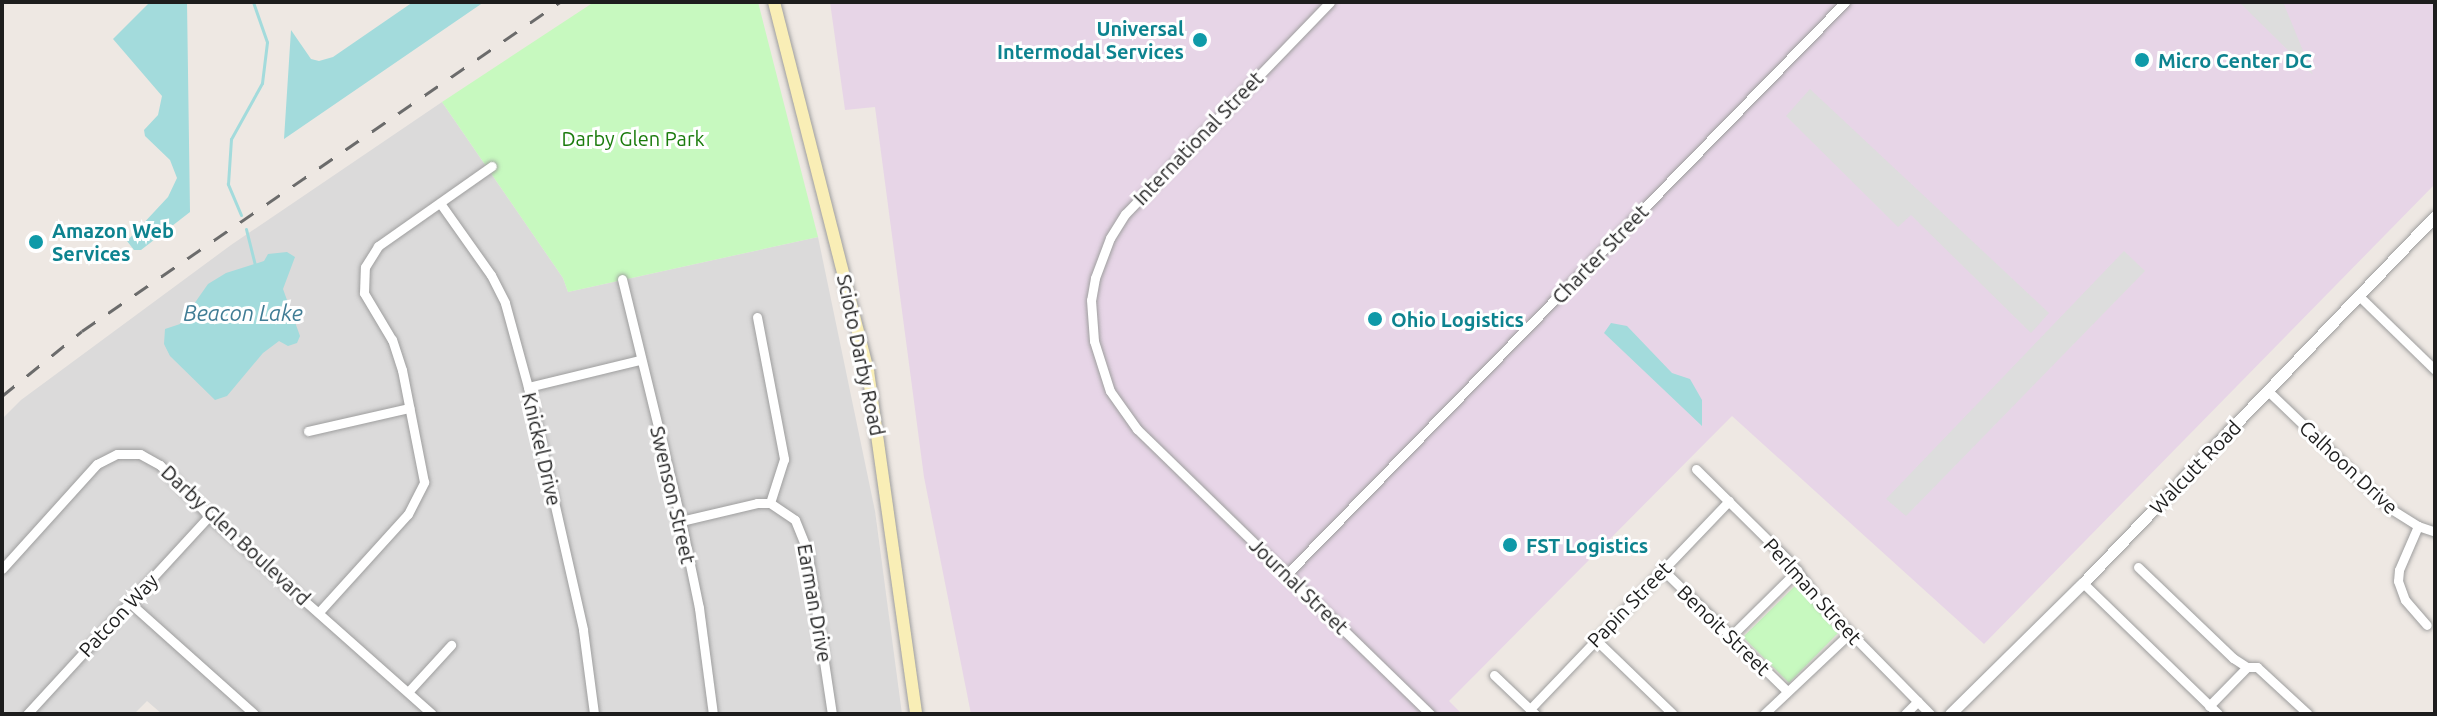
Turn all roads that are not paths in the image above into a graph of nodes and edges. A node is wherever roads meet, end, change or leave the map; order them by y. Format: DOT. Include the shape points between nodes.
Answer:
graph roads {
  1 [pos="774,2"];
  2 [pos="1330,2"];
  3 [pos="1845,2"];
  4 [pos="492,166"];
  5 [pos="440,203"];
  6 [pos="2435,216"];
  7 [pos="622,279"];
  8 [pos="2358,295"];
  9 [pos="757,317"];
  10 [pos="640,360"];
  11 [pos="2435,370"];
  12 [pos="528,387"];
  13 [pos="2268,391"];
  14 [pos="409,408"];
  15 [pos="308,431"];
  16 [pos="1167,459"];
  17 [pos="1696,469"];
  18 [pos="1729,501"];
  19 [pos="770,503"];
  20 [pos="209,516"];
  21 [pos="681,521"];
  22 [pos="2418,526"];
  23 [pos="2435,532"];
  24 [pos="2138,567"];
  25 [pos="2,569"];
  26 [pos="1662,569"];
  27 [pos="1798,570"];
  28 [pos="1287,574"];
  29 [pos="2083,583"];
  30 [pos="130,603"];
  31 [pos="319,612"];
  32 [pos="2427,625"];
  33 [pos="1849,634"];
  34 [pos="1730,637"];
  35 [pos="1595,639"];
  36 [pos="451,645"];
  37 [pos="2247,667"];
  38 [pos="1494,675"];
  39 [pos="1787,691"];
  40 [pos="408,692"];
  41 [pos="1918,701"];
  42 [pos="2209,706"];
  43 [pos="1532,711"];
  44 [pos="27,714"];
  45 [pos="254,714"];
  46 [pos="432,714"];
  47 [pos="594,714"];
  48 [pos="713,714"];
  49 [pos="832,714"];
  50 [pos="916,714"];
  51 [pos="1430,714"];
  52 [pos="1673,714"];
  53 [pos="1764,714"];
  54 [pos="1905,714"];
  55 [pos="1930,714"];
  56 [pos="1950,714"];
  57 [pos="2218,714"];
  58 [pos="2308,714"];
  1 -- 50 [label="main road, Scioto Darby Road" via="868,371"];
  2 -- 16 [label="street, International Street" via="1135,201 1100,262 1091,315 1099,364 1125,416"];
  3 -- 28 [label="street, Charter Street"];
  4 -- 5 [label="street"];
  5 -- 12 [label="street, Knickel Drive" via="498,289"];
  5 -- 14 [label="street" via="378,246 365,267 369,305 392,340"];
  6 -- 8 [label="street, Walcutt Road"];
  7 -- 10 [label="street, Swenson Street"];
  8 -- 11 [label="street"];
  8 -- 13 [label="street, Walcutt Road"];
  9 -- 19 [label="street" via="783,449"];
  10 -- 12 [label="street"];
  10 -- 21 [label="street, Swenson Street"];
  12 -- 47 [label="street, Knickel Drive" via="583,630"];
  13 -- 22 [label="street, Calhoon Drive" via="2391,509"];
  13 -- 29 [label="street, Walcutt Road"];
  14 -- 15 [label="street"];
  14 -- 31 [label="street" via="424,469 421,493"];
  16 -- 28 [label="street, Journal Street"];
  17 -- 18 [label="street, Perlman Street"];
  18 -- 26 [label="street, Papin Street"];
  18 -- 27 [label="street, Perlman Street"];
  19 -- 21 [label="street"];
  19 -- 49 [label="street, Earman Drive" via="795,520 807,549"];
  20 -- 25 [label="street, Darby Glen Boulevard" via="151,458 117,454 89,472"];
  20 -- 30 [label="street, Patcon Way"];
  20 -- 31 [label="street, Darby Glen Boulevard"];
  21 -- 48 [label="street, Swenson Street"];
  22 -- 23 [label="street, Calhoon Drive"];
  22 -- 32 [label="street" via="2398,581 2405,600"];
  24 -- 37 [label="street"];
  26 -- 34 [label="street, Benoit Street"];
  26 -- 35 [label="street, Papin Street"];
  27 -- 33 [label="street, Perlman Street"];
  27 -- 34 [label="street"];
  28 -- 51 [label="street, Journal Street"];
  29 -- 42 [label="street"];
  29 -- 56 [label="street, Walcutt Road"];
  30 -- 44 [label="street, Patcon Way"];
  30 -- 45 [label="street"];
  31 -- 40 [label="street, Darby Glen Boulevard"];
  33 -- 39 [label="street"];
  33 -- 41 [label="street, Perlman Street"];
  34 -- 39 [label="street, Benoit Street"];
  35 -- 43 [label="street, Papin Street"];
  35 -- 52 [label="street"];
  36 -- 40 [label="street"];
  37 -- 42 [label="street"];
  37 -- 58 [label="street" via="2266,672"];
  38 -- 43 [label="street"];
  39 -- 53 [label="street"];
  40 -- 46 [label="street, Darby Glen Boulevard"];
  41 -- 54 [label="street"];
  41 -- 55 [label="street, Perlman Street"];
  42 -- 57 [label="street"];
}
